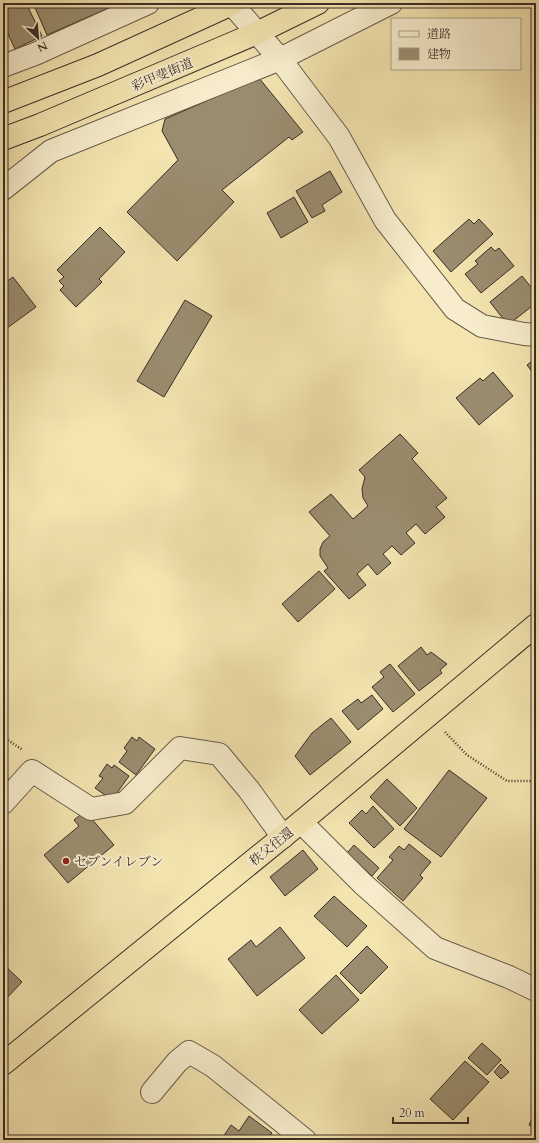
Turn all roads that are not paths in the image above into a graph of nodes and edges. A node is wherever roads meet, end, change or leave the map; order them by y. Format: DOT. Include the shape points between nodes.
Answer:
graph roads {
  1 [pos="148,3"];
  2 [pos="232,3"];
  3 [pos="318,3"];
  4 [pos="390,3"];
  5 [pos="257,33"];
  6 [pos="280,59"];
  7 [pos="3,66"];
  8 [pos="3,102"];
  9 [pos="3,139"];
  10 [pos="3,189"];
  11 [pos="536,335"];
  12 [pos="534,633"];
  13 [pos="3,803"];
  14 [pos="301,822"];
  15 [pos="283,837"];
  16 [pos="536,990"];
  17 [pos="3,1064"];
  18 [pos="152,1092"];
  19 [pos="304,1140"];
  1 -- 7 [label="street"];
  2 -- 5 [label="street"];
  2 -- 8 [label="highway" via="98,65"];
  3 -- 5 [label="highway, 彩甲斐街道"];
  4 -- 6 [label="street"];
  5 -- 6 [label="street"];
  5 -- 9 [label="highway, 彩甲斐街道"];
  6 -- 10 [label="street" via="51,151"];
  6 -- 11 [label="street" via="339,137 385,220 455,309 482,326"];
  12 -- 14 [label="highway, 秩父往還" via="429,715"];
  13 -- 15 [label="street" via="32,771 91,809 125,803 180,748 219,754"];
  14 -- 15 [label="highway, 秩父往還"];
  14 -- 16 [label="street" via="363,884 435,948"];
  15 -- 17 [label="highway, 秩父往還"];
  18 -- 19 [label="street" via="177,1062 189,1052 213,1066"];
}
